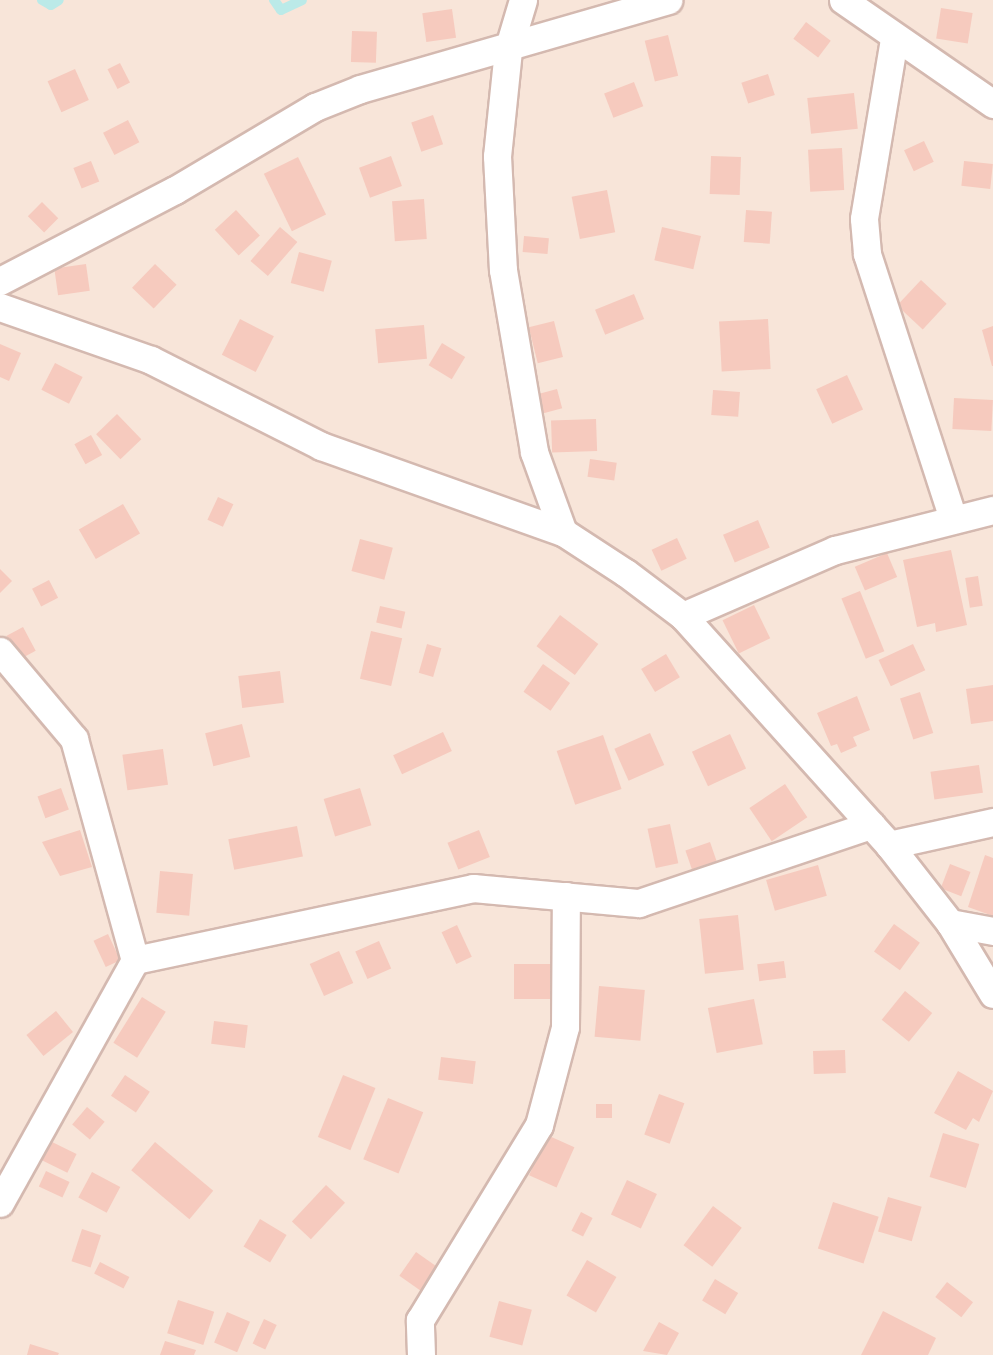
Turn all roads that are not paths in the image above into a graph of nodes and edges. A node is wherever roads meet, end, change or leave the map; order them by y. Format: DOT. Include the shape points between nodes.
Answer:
graph roads {
  1 [pos="523,0"];
  2 [pos="668,0"];
  3 [pos="843,0"];
  4 [pos="894,39"];
  5 [pos="508,50"];
  6 [pos="993,104"];
  7 [pos="0,281"];
  8 [pos="0,307"];
  9 [pos="993,510"];
  10 [pos="953,519"];
  11 [pos="563,532"];
  12 [pos="683,616"];
  13 [pos="0,651"];
  14 [pos="993,822"];
  15 [pos="871,825"];
  16 [pos="889,845"];
  17 [pos="566,896"];
  18 [pos="950,922"];
  19 [pos="993,931"];
  20 [pos="135,960"];
  21 [pos="993,994"];
  22 [pos="10,1154"];
  23 [pos="0,1203"];
  24 [pos="421,1355"];
  1 -- 5 [label="street"];
  2 -- 5 [label="street"];
  3 -- 4 [label="street"];
  4 -- 6 [label="street"];
  4 -- 10 [label="street" via="864,219 867,254"];
  5 -- 7 [label="street" via="360,89 315,107 175,190"];
  5 -- 11 [label="street" via="497,156 503,270 534,452"];
  8 -- 11 [label="street" via="151,360 321,446"];
  9 -- 10 [label="street"];
  10 -- 12 [label="street" via="835,550"];
  11 -- 12 [label="street"];
  12 -- 15 [label="street"];
  13 -- 20 [label="street" via="74,739"];
  14 -- 16 [label="street"];
  15 -- 16 [label="street"];
  15 -- 17 [label="street" via="639,903"];
  16 -- 18 [label="street"];
  17 -- 20 [label="street" via="473,888"];
  17 -- 24 [label="street" via="565,1027 539,1125 420,1320"];
  18 -- 19 [label="street"];
  18 -- 21 [label="street"];
  20 -- 22 [label="street"];
  22 -- 23 [label="street"];
}
